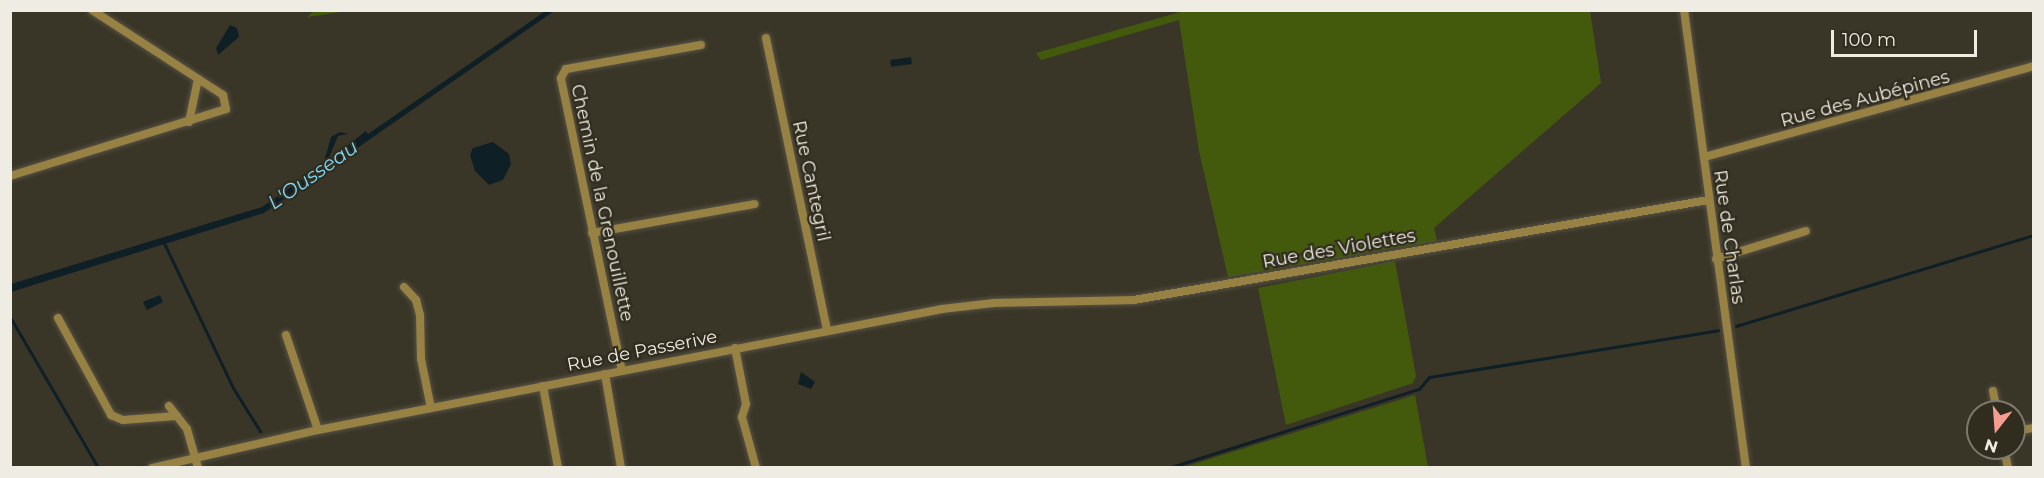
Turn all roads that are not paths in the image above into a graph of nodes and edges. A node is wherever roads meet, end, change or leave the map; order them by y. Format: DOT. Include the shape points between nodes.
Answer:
graph roads {
  1 [pos="92,10"];
  2 [pos="1684,10"];
  3 [pos="766,38"];
  4 [pos="701,45"];
  5 [pos="2034,66"];
  6 [pos="198,79"];
  7 [pos="189,122"];
  8 [pos="1704,157"];
  9 [pos="10,176"];
  10 [pos="1708,201"];
  11 [pos="754,204"];
  12 [pos="1806,231"];
  13 [pos="592,233"];
  14 [pos="1716,259"];
  15 [pos="404,287"];
  16 [pos="972,304"];
  17 [pos="58,318"];
  18 [pos="827,331"];
  19 [pos="286,335"];
  20 [pos="735,348"];
  21 [pos="622,371"];
  22 [pos="605,374"];
  23 [pos="543,386"];
  24 [pos="1993,391"];
  25 [pos="1995,400"];
  26 [pos="169,406"];
  27 [pos="431,408"];
  28 [pos="177,416"];
  29 [pos="318,430"];
  30 [pos="196,463"];
  31 [pos="152,468"];
  32 [pos="558,468"];
  33 [pos="621,468"];
  34 [pos="756,468"];
  35 [pos="1746,468"];
  1 -- 6 [label="street"];
  2 -- 8 [label="street, Rue de Charlas"];
  3 -- 18 [label="street, Rue Cantegril"];
  4 -- 13 [label="street, Chemin de la Grenouillette" via="566,69 561,78"];
  5 -- 8 [label="street, Rue des Aubépines"];
  6 -- 7 [label="street"];
  6 -- 7 [label="street" via="223,95 228,105 222,112"];
  7 -- 9 [label="street"];
  8 -- 10 [label="street, Rue de Charlas"];
  10 -- 14 [label="street, Rue de Charlas"];
  10 -- 16 [label="street, Rue des Violettes" via="1134,300"];
  11 -- 13 [label="street"];
  12 -- 14 [label="street"];
  13 -- 21 [label="street, Chemin de la Grenouillette"];
  14 -- 35 [label="street, Rue de Charlas"];
  15 -- 27 [label="street" via="416,300 420,315 421,359"];
  16 -- 18 [label="street, Rue de Passerive"];
  17 -- 28 [label="street" via="111,415 123,420"];
  18 -- 20 [label="street, Rue de Passerive"];
  19 -- 29 [label="street"];
  20 -- 21 [label="street, Rue de Passerive"];
  20 -- 34 [label="street" via="746,404 742,417"];
  21 -- 22 [label="street, Rue de Passerive"];
  22 -- 23 [label="street, Rue de Passerive"];
  22 -- 33 [label="street"];
  23 -- 27 [label="street, Rue de Passerive"];
  23 -- 32 [label="street"];
  24 -- 25 [label="street"];
  26 -- 28 [label="street"];
  27 -- 29 [label="street, Rue de Passerive"];
  28 -- 30 [label="street" via="187,429"];
  29 -- 30 [label="street, Rue de Passerive"];
  30 -- 31 [label="street, Rue de Passerive"];
}
